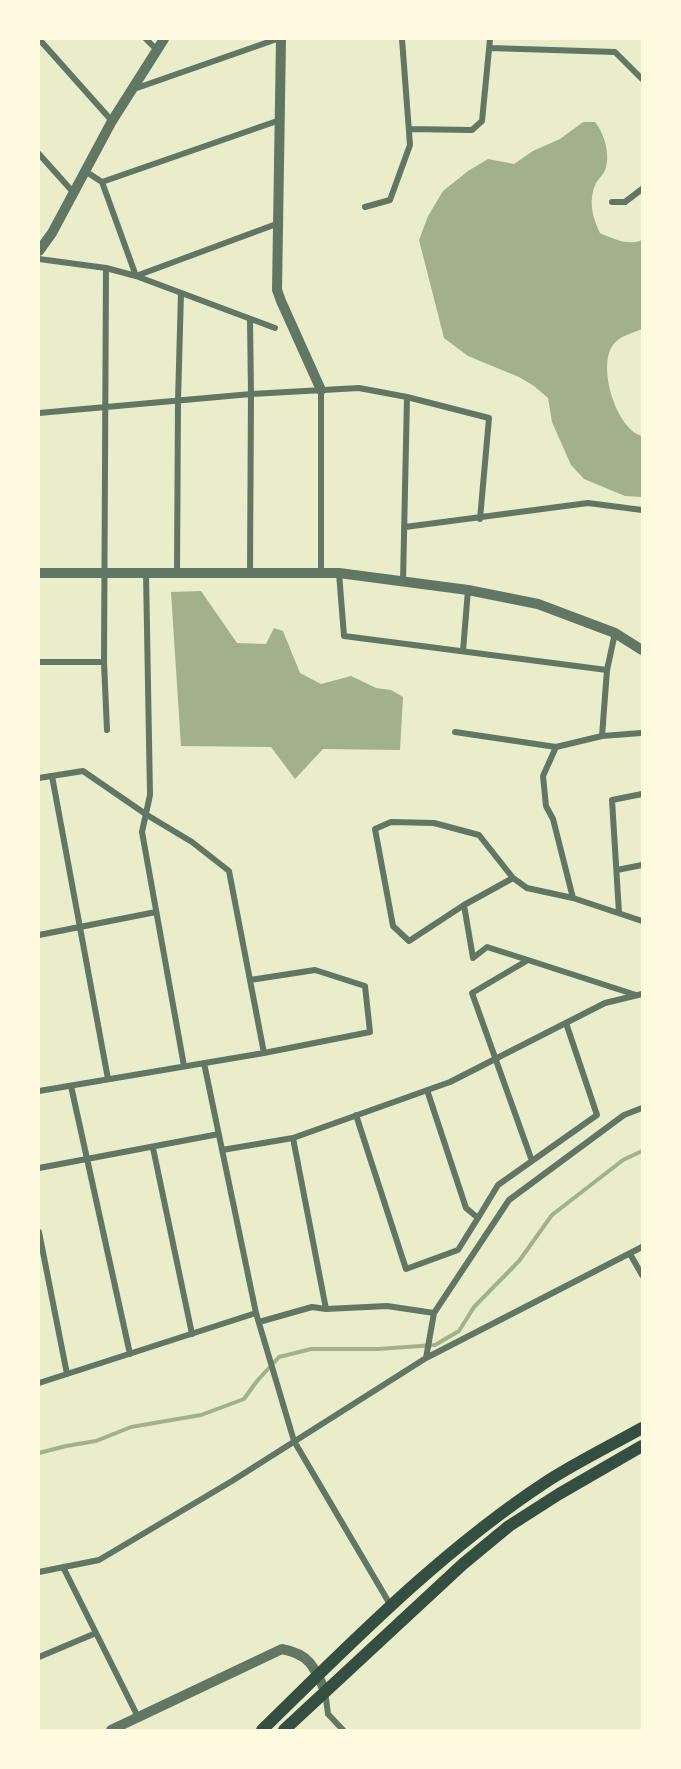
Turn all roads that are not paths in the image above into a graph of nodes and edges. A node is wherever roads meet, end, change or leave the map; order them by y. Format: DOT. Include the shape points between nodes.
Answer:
graph roads {
  1 [pos="39,39"];
  2 [pos="146,39"];
  3 [pos="164,39"];
  4 [pos="279,39"];
  5 [pos="402,39"];
  6 [pos="490,39"];
  7 [pos="490,48"];
  8 [pos="157,50"];
  9 [pos="642,79"];
  10 [pos="133,89"];
  11 [pos="280,120"];
  12 [pos="112,122"];
  13 [pos="409,129"];
  14 [pos="39,154"];
  15 [pos="85,170"];
  16 [pos="102,182"];
  17 [pos="642,189"];
  18 [pos="73,192"];
  19 [pos="612,202"];
  20 [pos="365,207"];
  21 [pos="280,223"];
  22 [pos="39,251"];
  23 [pos="39,259"];
  24 [pos="106,268"];
  25 [pos="136,276"];
  26 [pos="181,293"];
  27 [pos="250,319"];
  28 [pos="275,328"];
  29 [pos="321,390"];
  30 [pos="251,394"];
  31 [pos="407,397"];
  32 [pos="178,401"];
  33 [pos="106,408"];
  34 [pos="39,413"];
  35 [pos="642,510"];
  36 [pos="480,519"];
  37 [pos="405,527"];
  38 [pos="104,572"];
  39 [pos="146,572"];
  40 [pos="177,572"];
  41 [pos="39,573"];
  42 [pos="250,573"];
  43 [pos="321,573"];
  44 [pos="339,573"];
  45 [pos="403,582"];
  46 [pos="468,590"];
  47 [pos="615,633"];
  48 [pos="642,650"];
  49 [pos="463,651"];
  50 [pos="39,662"];
  51 [pos="104,662"];
  52 [pos="607,670"];
  53 [pos="107,730"];
  54 [pos="455,732"];
  55 [pos="641,733"];
  56 [pos="602,736"];
  57 [pos="556,747"];
  58 [pos="52,776"];
  59 [pos="39,778"];
  60 [pos="642,794"];
  61 [pos="147,815"];
  62 [pos="642,865"];
  63 [pos="616,870"];
  64 [pos="513,878"];
  65 [pos="573,898"];
  66 [pos="464,905"];
  67 [pos="156,912"];
  68 [pos="619,913"];
  69 [pos="642,921"];
  70 [pos="80,928"];
  71 [pos="39,935"];
  72 [pos="528,960"];
  73 [pos="250,980"];
  74 [pos="640,995"];
  75 [pos="566,1023"];
  76 [pos="264,1053"];
  77 [pos="496,1058"];
  78 [pos="204,1063"];
  79 [pos="184,1066"];
  80 [pos="108,1079"];
  81 [pos="39,1085"];
  82 [pos="71,1086"];
  83 [pos="427,1090"];
  84 [pos="42,1091"];
  85 [pos="642,1108"];
  86 [pos="356,1115"];
  87 [pos="219,1134"];
  88 [pos="293,1138"];
  89 [pos="153,1148"];
  90 [pos="222,1150"];
  91 [pos="87,1159"];
  92 [pos="532,1161"];
  93 [pos="39,1168"];
  94 [pos="478,1218"];
  95 [pos="39,1232"];
  96 [pos="642,1247"];
  97 [pos="630,1254"];
  98 [pos="642,1275"];
  99 [pos="326,1309"];
  100 [pos="434,1312"];
  101 [pos="256,1313"];
  102 [pos="259,1322"];
  103 [pos="192,1334"];
  104 [pos="130,1353"];
  105 [pos="426,1358"];
  106 [pos="67,1374"];
  107 [pos="39,1383"];
  108 [pos="642,1428"];
  109 [pos="294,1441"];
  110 [pos="642,1446"];
  111 [pos="63,1567"];
  112 [pos="39,1572"];
  113 [pos="391,1606"];
  114 [pos="96,1633"];
  115 [pos="39,1657"];
  116 [pos="318,1676"];
  117 [pos="325,1691"];
  118 [pos="138,1717"];
  119 [pos="123,1727"];
  120 [pos="111,1730"];
  121 [pos="262,1730"];
  122 [pos="284,1730"];
  123 [pos="344,1730"];
  1 -- 12 [label="street"];
  2 -- 8 [label="street"];
  3 -- 8 [label="street"];
  4 -- 10 [label="street"];
  4 -- 11 [label="street"];
  5 -- 13 [label="street"];
  6 -- 7 [label="street"];
  7 -- 9 [label="street" via="615,52"];
  7 -- 13 [label="street" via="482,122 472,130"];
  8 -- 10 [label="street"];
  10 -- 12 [label="street"];
  11 -- 16 [label="street"];
  11 -- 21 [label="street"];
  12 -- 15 [label="street"];
  13 -- 20 [label="street" via="410,145 390,200"];
  14 -- 18 [label="street"];
  15 -- 16 [label="street"];
  15 -- 18 [label="street"];
  16 -- 25 [label="street"];
  17 -- 19 [label="street" via="625,202"];
  18 -- 22 [label="street"];
  21 -- 25 [label="street"];
  21 -- 29 [label="street" via="280,301"];
  23 -- 24 [label="street"];
  24 -- 25 [label="street"];
  24 -- 33 [label="street"];
  25 -- 26 [label="street"];
  26 -- 27 [label="street"];
  26 -- 32 [label="street"];
  27 -- 28 [label="street"];
  27 -- 30 [label="street"];
  29 -- 30 [label="street"];
  29 -- 31 [label="street" via="359,388"];
  29 -- 43 [label="street"];
  30 -- 32 [label="street"];
  30 -- 42 [label="street"];
  31 -- 36 [label="street" via="489,418"];
  31 -- 37 [label="street"];
  32 -- 33 [label="street"];
  32 -- 40 [label="street"];
  33 -- 34 [label="street"];
  33 -- 38 [label="street"];
  35 -- 36 [label="street" via="588,503"];
  36 -- 37 [label="street"];
  37 -- 45 [label="street"];
  38 -- 39 [label="street"];
  38 -- 41 [label="street"];
  38 -- 51 [label="street"];
  39 -- 40 [label="street"];
  39 -- 61 [label="street" via="150,795"];
  40 -- 42 [label="street"];
  42 -- 43 [label="street"];
  43 -- 44 [label="street"];
  44 -- 45 [label="street"];
  44 -- 49 [label="street" via="344,636"];
  45 -- 46 [label="street"];
  46 -- 47 [label="street" via="538,604"];
  46 -- 49 [label="street"];
  47 -- 48 [label="street"];
  47 -- 52 [label="street"];
  49 -- 52 [label="street"];
  50 -- 51 [label="street"];
  51 -- 53 [label="street"];
  52 -- 56 [label="street"];
  54 -- 57 [label="street"];
  55 -- 56 [label="street"];
  56 -- 57 [label="street"];
  57 -- 65 [label="street" via="543,776 546,806 553,819"];
  58 -- 59 [label="street"];
  58 -- 61 [label="street" via="83,771"];
  58 -- 70 [label="street"];
  60 -- 63 [label="street" via="612,800"];
  61 -- 67 [label="street" via="142,832"];
  61 -- 73 [label="street" via="192,842 229,871"];
  62 -- 63 [label="street"];
  63 -- 68 [label="street"];
  64 -- 65 [label="street" via="527,888"];
  64 -- 66 [label="street"];
  64 -- 66 [label="street" via="479,835 434,823 391,822 375,829 393,926 409,941"];
  65 -- 68 [label="street"];
  66 -- 72 [label="street" via="473,958 487,946"];
  67 -- 70 [label="street"];
  67 -- 79 [label="street"];
  68 -- 69 [label="street"];
  70 -- 71 [label="street"];
  70 -- 80 [label="street"];
  72 -- 74 [label="street"];
  72 -- 77 [label="street" via="472,993"];
  73 -- 76 [label="street"];
  73 -- 76 [label="street" via="315,970 365,986 370,1032"];
  74 -- 75 [label="street" via="605,1003"];
  75 -- 77 [label="street"];
  75 -- 92 [label="street" via="597,1115"];
  76 -- 78 [label="street"];
  77 -- 83 [label="street"];
  77 -- 92 [label="street"];
  78 -- 79 [label="street"];
  78 -- 87 [label="street"];
  79 -- 80 [label="street"];
  80 -- 82 [label="street"];
  81 -- 84 [label="street"];
  82 -- 84 [label="street"];
  82 -- 91 [label="street"];
  83 -- 86 [label="street"];
  83 -- 94 [label="street" via="466,1208"];
  85 -- 100 [label="street" via="624,1115 509,1200"];
  86 -- 88 [label="street"];
  86 -- 94 [label="street" via="406,1269 458,1250"];
  87 -- 89 [label="street"];
  87 -- 90 [label="street"];
  88 -- 90 [label="street"];
  88 -- 99 [label="street"];
  89 -- 91 [label="street"];
  89 -- 103 [label="street"];
  90 -- 101 [label="street"];
  91 -- 93 [label="street"];
  91 -- 104 [label="street"];
  92 -- 94 [label="street" via="498,1185"];
  95 -- 106 [label="street"];
  96 -- 97 [label="street"];
  97 -- 98 [label="street"];
  97 -- 105 [label="street"];
  99 -- 100 [label="street" via="387,1306"];
  99 -- 102 [label="street" via="312,1307"];
  100 -- 105 [label="street"];
  101 -- 102 [label="street"];
  101 -- 103 [label="street"];
  102 -- 109 [label="street"];
  103 -- 104 [label="street"];
  104 -- 106 [label="street"];
  105 -- 109 [label="street"];
  106 -- 107 [label="street"];
  108 -- 113 [label="main road" via="548,1480 455,1550"];
  109 -- 111 [label="street" via="99,1560"];
  109 -- 113 [label="street"];
  110 -- 117 [label="main road" via="510,1526"];
  111 -- 112 [label="street"];
  111 -- 114 [label="street"];
  113 -- 116 [label="main road"];
  114 -- 115 [label="street"];
  114 -- 118 [label="street"];
  116 -- 117 [label="street"];
  116 -- 118 [label="street" via="298,1652 282,1648"];
  116 -- 121 [label="main road"];
  117 -- 122 [label="main road"];
  117 -- 123 [label="street" via="328,1714"];
  118 -- 119 [label="street"];
  119 -- 120 [label="street"];
}
